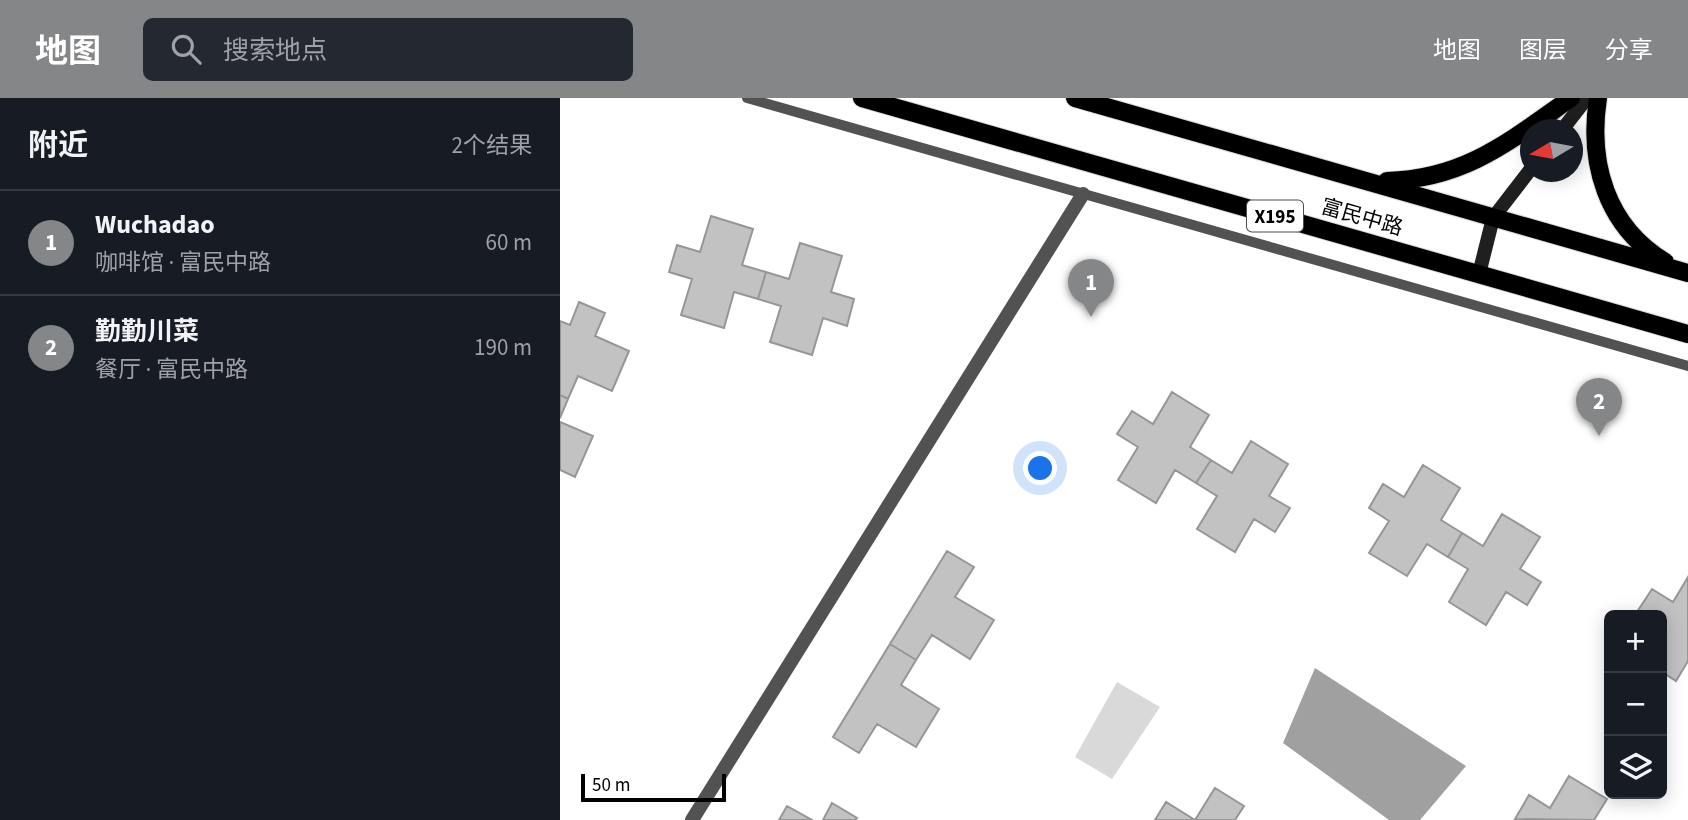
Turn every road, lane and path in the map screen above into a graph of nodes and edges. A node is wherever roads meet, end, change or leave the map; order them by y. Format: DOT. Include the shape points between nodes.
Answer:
graph roads {
  1 [pos="747,98"];
  2 [pos="862,98"];
  3 [pos="1075,98"];
  4 [pos="1571,98"];
  5 [pos="1587,98"];
  6 [pos="1598,98"];
  7 [pos="1571,119"];
  8 [pos="1366,181"];
  9 [pos="1522,182"];
  10 [pos="1083,194"];
  11 [pos="1493,218"];
  12 [pos="1682,271"];
  13 [pos="1479,274"];
  14 [pos="1688,334"];
  15 [pos="1688,366"];
  16 [pos="692,820"];
  1 -- 10 [label="lane"];
  2 -- 13 [label="main road, 富民中路 / X195"];
  3 -- 8 [label="main road, 富民中路"];
  4 -- 8 [label="main road" via="1490,154 1453,171 1410,180"];
  5 -- 7 [label="main road"];
  6 -- 12 [label="main road" via="1595,148 1608,197 1636,240"];
  8 -- 11 [label="main road, 富民中路"];
  9 -- 11 [label="main road"];
  10 -- 15 [label="lane"];
  10 -- 16 [label="street"];
  11 -- 12 [label="main road, 富民中路"];
  11 -- 13 [label="main road"];
  13 -- 14 [label="main road, 富民中路 / X195"];
}
